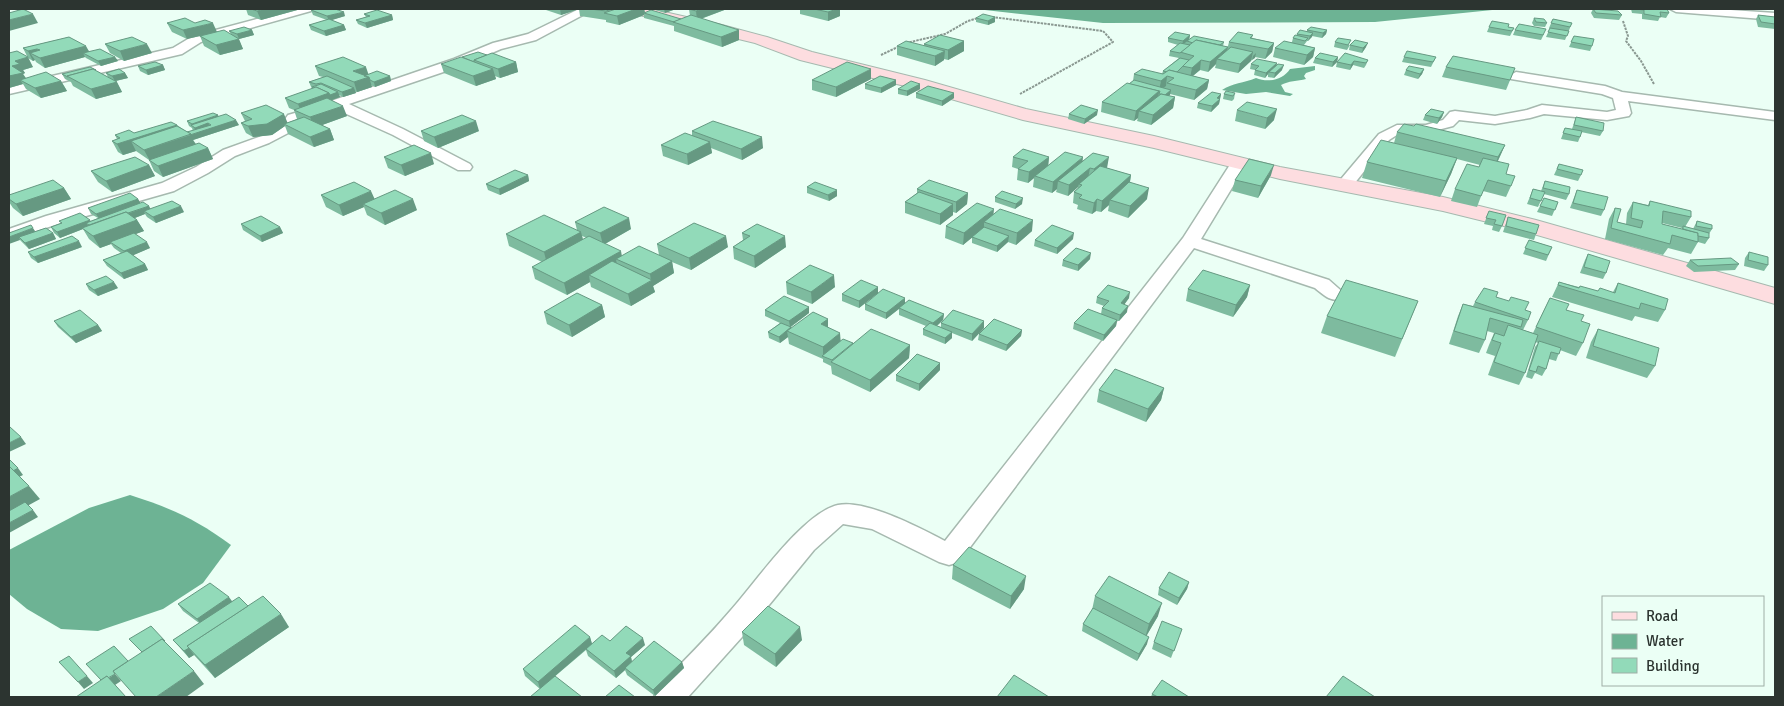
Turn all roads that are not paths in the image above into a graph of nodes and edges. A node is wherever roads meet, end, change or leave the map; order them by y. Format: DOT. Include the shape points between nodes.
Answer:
graph roads {
  1 [pos="307,9"];
  2 [pos="588,9"];
  3 [pos="632,9"];
  4 [pos="1676,9"];
  5 [pos="1775,17"];
  6 [pos="1516,76"];
  7 [pos="9,90"];
  8 [pos="1619,96"];
  9 [pos="336,104"];
  10 [pos="1775,116"];
  11 [pos="1239,163"];
  12 [pos="464,167"];
  13 [pos="1344,184"];
  14 [pos="9,235"];
  15 [pos="1190,241"];
  16 [pos="1336,295"];
  17 [pos="1775,296"];
  18 [pos="669,697"];
  1 -- 7 [label="street" via="197,39 177,51"];
  2 -- 9 [label="street" via="532,37 496,46"];
  3 -- 11 [label="street" via="725,30 806,56 1002,107"];
  4 -- 5 [label="street"];
  6 -- 8 [label="street" via="1605,90"];
  8 -- 10 [label="street"];
  8 -- 13 [label="street" via="1624,113 1607,116 1542,109 1495,120 1455,115 1448,123 1426,129 1397,129 1384,138"];
  9 -- 12 [label="street"];
  9 -- 14 [label="street" via="293,118 287,128 229,152 168,187"];
  11 -- 13 [label="street"];
  11 -- 15 [label="street"];
  13 -- 17 [label="street" via="1528,225"];
  15 -- 16 [label="street" via="1322,284"];
  15 -- 18 [label="street" via="949,555 898,529 856,514 837,514 801,547 743,617"];
}
